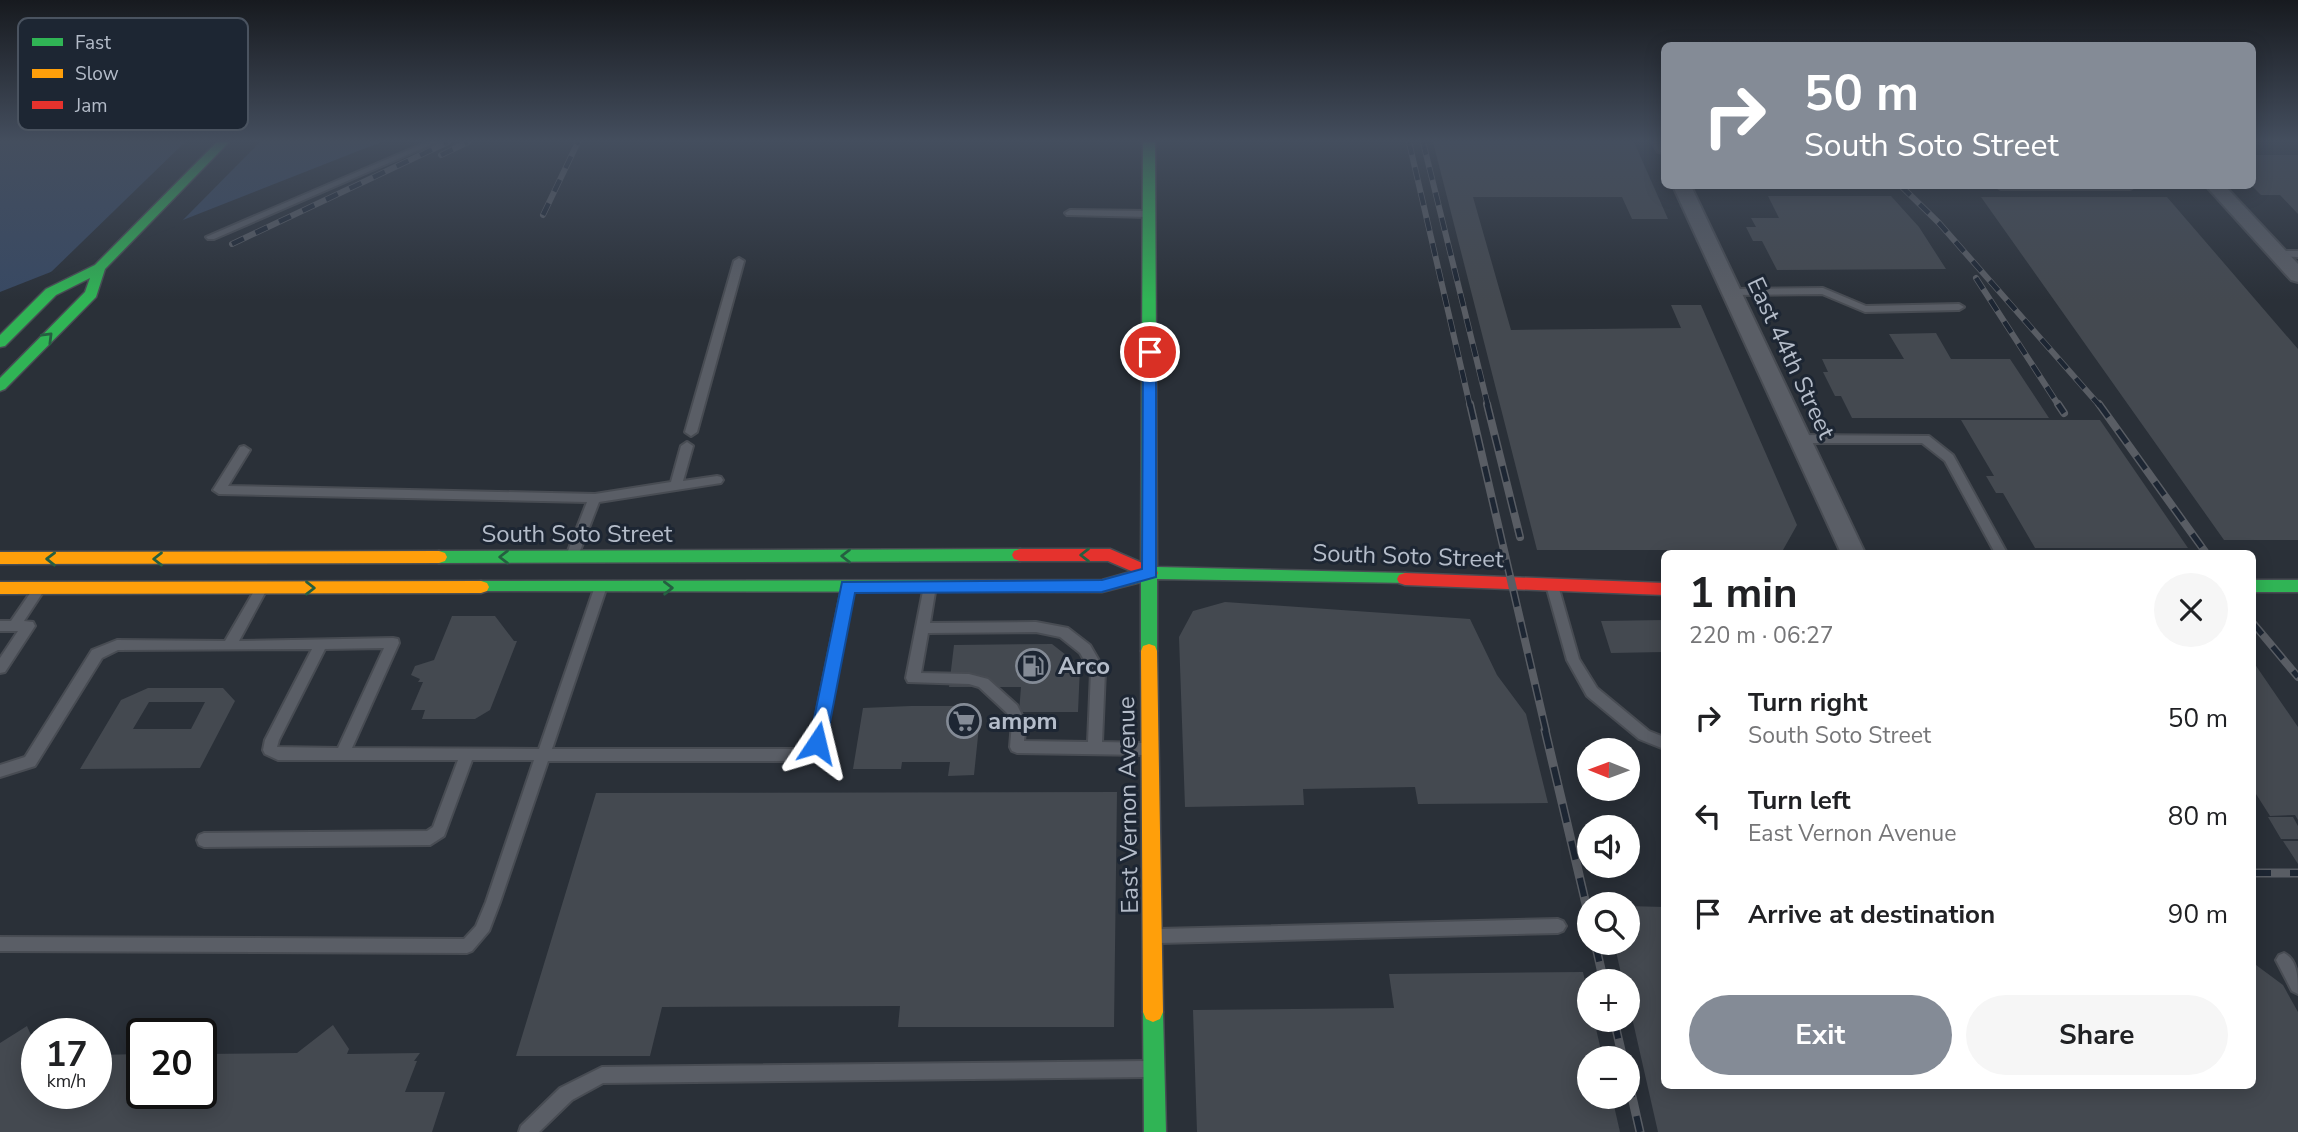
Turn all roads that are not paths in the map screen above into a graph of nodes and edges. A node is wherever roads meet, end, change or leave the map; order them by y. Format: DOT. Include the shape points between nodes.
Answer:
graph roads {
  1 [pos="171,195"];
  2 [pos="310,195"];
  3 [pos="1149,195"];
  4 [pos="1686,195"];
  5 [pos="2223,195"];
  6 [pos="1070,213"];
  7 [pos="1149,214"];
  8 [pos="211,237"];
  9 [pos="2278,254"];
  10 [pos="2298,254"];
  11 [pos="739,261"];
  12 [pos="99,268"];
  13 [pos="2298,276"];
  14 [pos="1732,292"];
  15 [pos="1959,306"];
  16 [pos="0,343"];
  17 [pos="0,386"];
  18 [pos="691,432"];
  19 [pos="1800,439"];
  20 [pos="687,446"];
  21 [pos="244,450"];
  22 [pos="717,480"];
  23 [pos="676,486"];
  24 [pos="595,498"];
  25 [pos="1852,550"];
  26 [pos="1999,550"];
  27 [pos="612,556"];
  28 [pos="572,557"];
  29 [pos="0,558"];
  30 [pos="1150,573"];
  31 [pos="1552,585"];
  32 [pos="930,586"];
  33 [pos="2256,586"];
  34 [pos="2298,586"];
  35 [pos="848,587"];
  36 [pos="0,588"];
  37 [pos="39,589"];
  38 [pos="261,589"];
  39 [pos="600,589"];
  40 [pos="1661,589"];
  41 [pos="0,626"];
  42 [pos="14,626"];
  43 [pos="922,628"];
  44 [pos="321,644"];
  45 [pos="229,646"];
  46 [pos="0,668"];
  47 [pos="1661,742"];
  48 [pos="1095,748"];
  49 [pos="1149,749"];
  50 [pos="543,753"];
  51 [pos="342,754"];
  52 [pos="468,754"];
  53 [pos="0,771"];
  54 [pos="204,840"];
  55 [pos="1558,926"];
  56 [pos="1152,936"];
  57 [pos="0,944"];
  58 [pos="2284,960"];
  59 [pos="2298,986"];
  60 [pos="1154,1069"];
  61 [pos="527,1132"];
  62 [pos="1155,1132"];
  1 -- 12 [label="main road"];
  2 -- 8 [label="lane"];
  3 -- 7 [label="main road, East Vernon Avenue"];
  4 -- 14 [label="street, East 44th Street"];
  5 -- 9 [label="street"];
  6 -- 7 [label="lane"];
  7 -- 30 [label="main road, East Vernon Avenue"];
  9 -- 10 [label="lane"];
  9 -- 13 [label="street"];
  11 -- 18 [label="lane"];
  12 -- 16 [label="main road" via="51,292"];
  17 -- 12 [label="main road, one-way" via="91,294"];
  14 -- 15 [label="lane" via="1823,291 1866,309"];
  14 -- 19 [label="street, East 44th Street"];
  19 -- 25 [label="street, East 44th Street"];
  19 -- 26 [label="lane" via="1926,439 1950,458"];
  20 -- 23 [label="lane"];
  21 -- 24 [label="lane" via="219,490"];
  22 -- 23 [label="lane"];
  23 -- 24 [label="lane"];
  24 -- 28 [label="lane"];
  27 -- 28 [label="main road, South Soto Street"];
  30 -- 27 [label="main road, South Soto Street, one-way" via="1110,555"];
  27 -- 39 [label="main road"];
  28 -- 29 [label="main road, South Soto Street, one-way"];
  30 -- 31 [label="main road, South Soto Street"];
  30 -- 32 [label="main road, South Soto Street" via="1102,586"];
  30 -- 49 [label="main road, East Vernon Avenue"];
  31 -- 40 [label="main road, South Soto Street"];
  31 -- 47 [label="lane" via="1573,660 1592,692 1644,736"];
  32 -- 35 [label="main road, South Soto Street"];
  32 -- 43 [label="lane"];
  33 -- 34 [label="main road"];
  39 -- 35 [label="main road, South Soto Street, one-way"];
  35 -- 50 [label="lane" via="817,743 802,755"];
  36 -- 37 [label="main road, South Soto Street"];
  37 -- 38 [label="main road, South Soto Street"];
  37 -- 42 [label="lane"];
  38 -- 39 [label="main road, South Soto Street, one-way"];
  38 -- 45 [label="lane"];
  39 -- 50 [label="lane"];
  41 -- 42 [label="lane"];
  42 -- 46 [label="lane" via="29,626"];
  43 -- 48 [label="lane" via="1036,627 1063,632 1085,649 1098,671"];
  43 -- 48 [label="lane" via="913,678 982,683 1012,709 1019,723 1017,747"];
  44 -- 45 [label="lane"];
  44 -- 51 [label="lane" via="270,750 278,754"];
  44 -- 51 [label="lane" via="393,643"];
  45 -- 53 [label="lane" via="106,648 97,654 30,762"];
  48 -- 49 [label="lane"];
  49 -- 56 [label="main road, East Vernon Avenue"];
  50 -- 52 [label="lane"];
  50 -- 57 [label="lane" via="493,902 481,931 467,946"];
  51 -- 52 [label="lane"];
  52 -- 54 [label="lane" via="439,831 430,838"];
  55 -- 56 [label="lane"];
  56 -- 60 [label="main road, East Vernon Avenue"];
  58 -- 59 [label="lane"];
  60 -- 61 [label="lane" via="602,1075 566,1094"];
  60 -- 62 [label="main road, East Vernon Avenue"];
}
